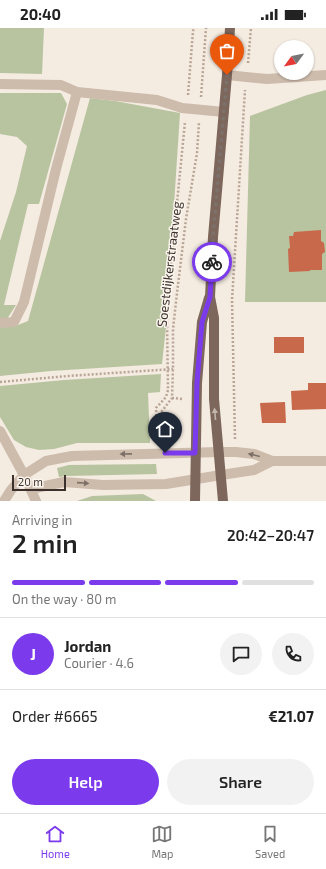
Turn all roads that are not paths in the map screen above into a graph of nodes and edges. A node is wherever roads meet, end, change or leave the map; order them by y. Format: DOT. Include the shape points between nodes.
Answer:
graph roads {
  1 [pos="230,28"];
  2 [pos="227,75"];
  3 [pos="326,75"];
  4 [pos="0,84"];
  5 [pos="77,92"];
  6 [pos="224,112"];
  7 [pos="210,297"];
  8 [pos="0,323"];
  9 [pos="0,431"];
  10 [pos="219,452"];
  11 [pos="195,453"];
  12 [pos="272,461"];
  13 [pos="326,461"];
  14 [pos="221,475"];
  15 [pos="24,476"];
  16 [pos="195,480"];
  17 [pos="31,489"];
  18 [pos="4,501"];
  19 [pos="36,501"];
  20 [pos="194,501"];
  21 [pos="223,501"];
  1 -- 2 [label="main road"];
  2 -- 3 [label="street" via="267,79"];
  2 -- 6 [label="main road"];
  4 -- 5 [label="street" via="60,85"];
  5 -- 6 [label="street" via="157,100 182,108"];
  5 -- 8 [label="street" via="24,302 14,322"];
  6 -- 7 [label="main road"];
  10 -- 7 [label="main road, one-way" via="214,399 214,318"];
  7 -- 11 [label="main road" via="202,322"];
  9 -- 15 [label="street"];
  10 -- 11 [label="street"];
  12 -- 10 [label="street, one-way" via="254,454"];
  10 -- 14 [label="main road"];
  11 -- 15 [label="street, one-way" via="72,456 46,461"];
  11 -- 16 [label="main road"];
  12 -- 13 [label="street"];
  12 -- 14 [label="street" via="254,470"];
  14 -- 16 [label="street"];
  14 -- 21 [label="main road"];
  15 -- 17 [label="street"];
  15 -- 18 [label="street"];
  17 -- 16 [label="street, one-way" via="64,482 160,485"];
  16 -- 20 [label="main road"];
  17 -- 19 [label="street"];
}
